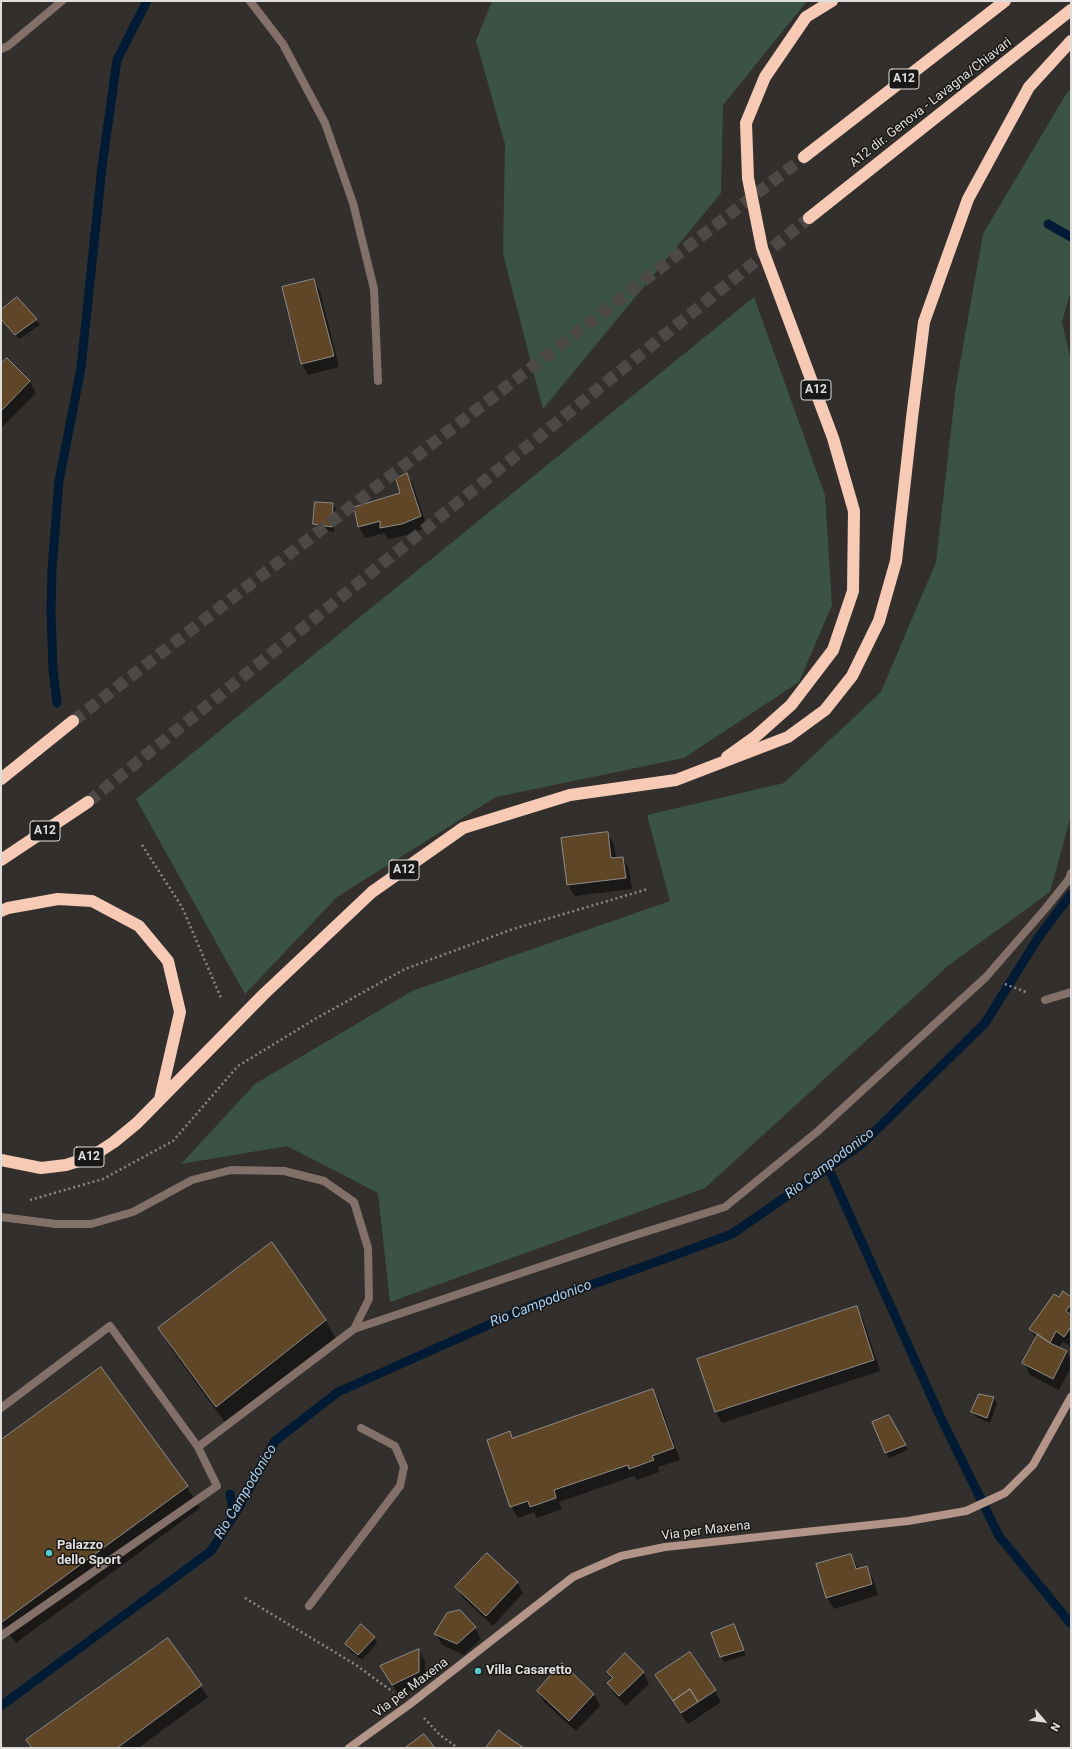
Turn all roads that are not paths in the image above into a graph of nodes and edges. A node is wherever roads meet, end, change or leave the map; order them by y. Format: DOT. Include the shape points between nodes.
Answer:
graph roads {
  1 [pos="62,1"];
  2 [pos="250,1"];
  3 [pos="832,1"];
  4 [pos="1005,1"];
  5 [pos="1071,10"];
  6 [pos="1071,41"];
  7 [pos="1,48"];
  8 [pos="804,156"];
  9 [pos="809,218"];
  10 [pos="378,381"];
  11 [pos="73,721"];
  12 [pos="718,764"];
  13 [pos="1,778"];
  14 [pos="88,802"];
  15 [pos="1,860"];
  16 [pos="1071,872"];
  17 [pos="1,911"];
  18 [pos="1071,992"];
  19 [pos="1045,1000"];
  20 [pos="160,1101"];
  21 [pos="1,1160"];
  22 [pos="1,1217"];
  23 [pos="354,1330"];
  24 [pos="1071,1397"];
  25 [pos="1,1408"];
  26 [pos="361,1428"];
  27 [pos="198,1447"];
  28 [pos="309,1606"];
  29 [pos="1,1636"];
  30 [pos="349,1748"];
  1 -- 7 [label="street" via="8,46"];
  2 -- 10 [label="street" via="283,44 325,123 353,204 374,289"];
  3 -- 12 [label="highway, A12" via="806,17 765,77 746,123 748,170 762,248 833,438 854,511 853,591 833,650 791,705"];
  4 -- 8 [label="highway, A12"];
  5 -- 9 [label="highway, A12 dir. Genova - Lavagna/Chiavari"];
  6 -- 12 [label="highway, A12" via="1029,87 968,199 924,322 896,561 879,621 852,676 825,710 788,738"];
  11 -- 13 [label="highway"];
  12 -- 20 [label="highway, A12" via="676,780 570,795 463,828 372,892 264,994"];
  14 -- 15 [label="highway, A12"];
  16 -- 23 [label="street" via="1069,879 1046,908 986,977 818,1131 725,1207 619,1240"];
  17 -- 20 [label="highway" via="58,899 92,901 139,926 168,961 180,1012"];
  18 -- 19 [label="street"];
  20 -- 21 [label="highway, A12" via="114,1142 91,1157 66,1165 41,1168"];
  22 -- 23 [label="street" via="56,1224 91,1224 133,1212 192,1180 231,1170 284,1171 324,1181 354,1202 368,1248 369,1299"];
  23 -- 27 [label="street"];
  24 -- 30 [label="street, Via per Maxena" via="1033,1465 1005,1493 966,1511 930,1517 665,1547 621,1556 573,1577 410,1704"];
  25 -- 27 [label="street" via="110,1326"];
  26 -- 28 [label="street" via="395,1446 404,1467 400,1486"];
  27 -- 29 [label="street" via="217,1486"];
}
